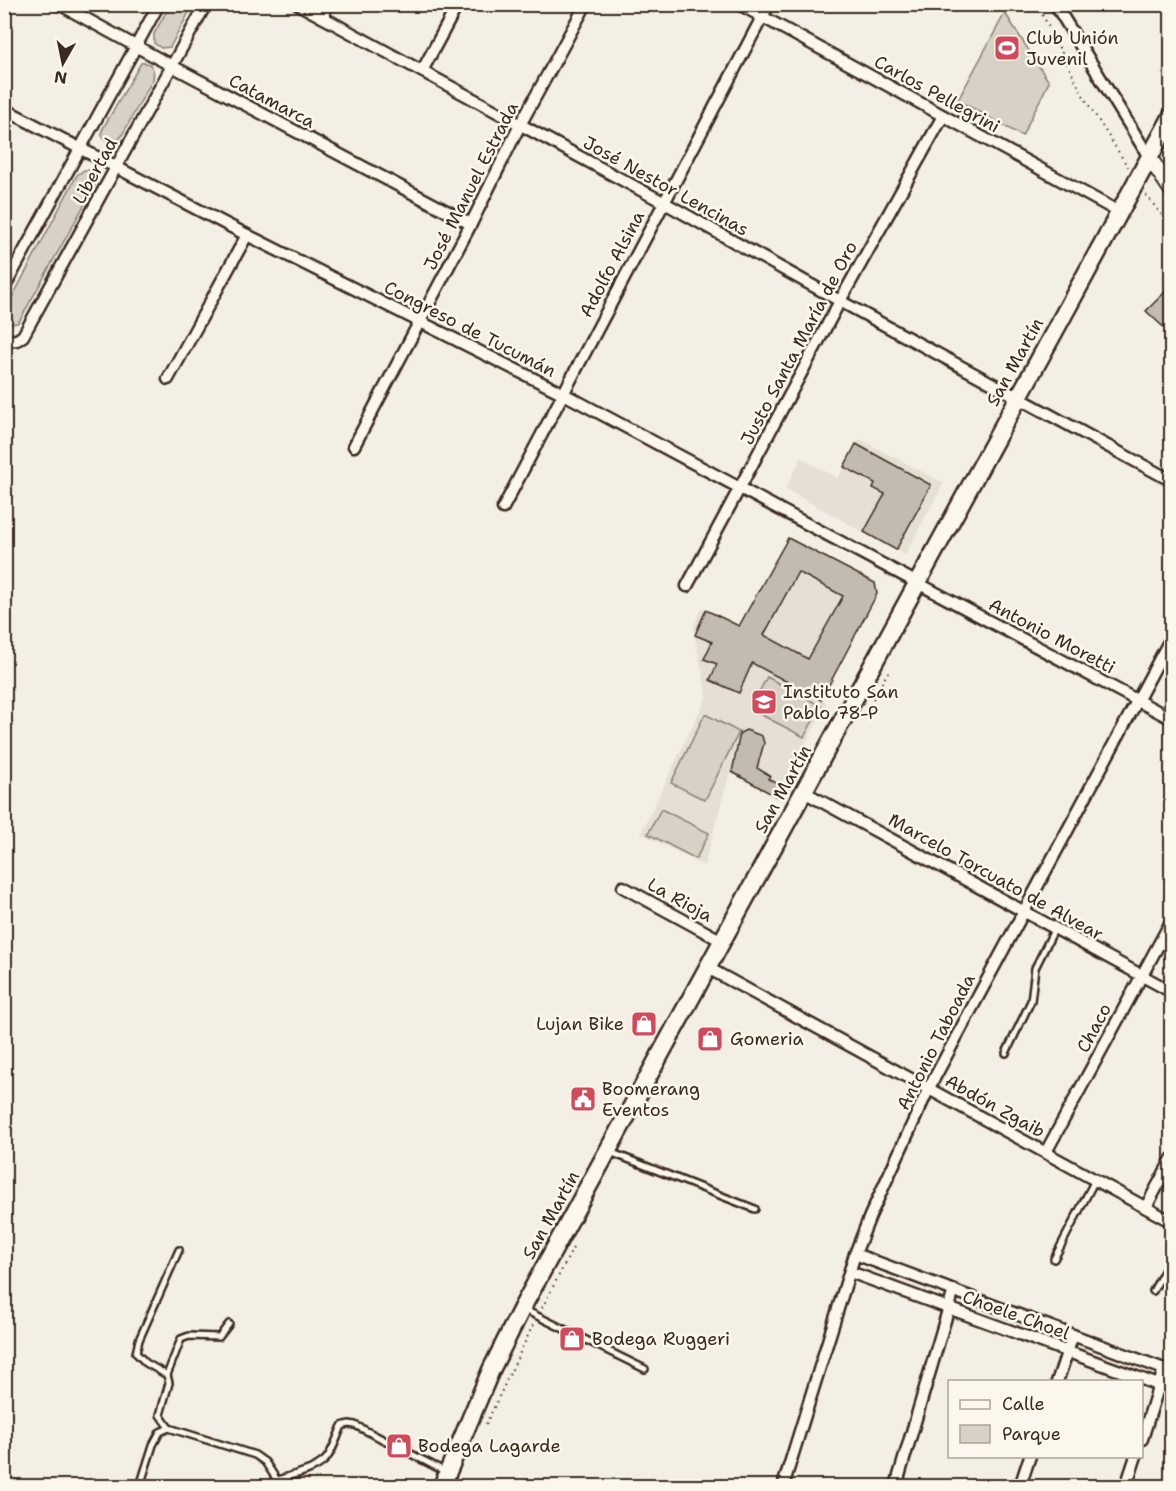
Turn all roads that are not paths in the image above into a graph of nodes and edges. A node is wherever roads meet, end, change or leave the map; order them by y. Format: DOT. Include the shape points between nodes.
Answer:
graph roads {
  1 [pos="59,4"];
  2 [pos="159,4"];
  3 [pos="206,4"];
  4 [pos="298,4"];
  5 [pos="328,4"];
  6 [pos="458,4"];
  7 [pos="586,4"];
  8 [pos="739,4"];
  9 [pos="769,4"];
  10 [pos="1055,4"];
  11 [pos="322,17"];
  12 [pos="762,17"];
  13 [pos="136,47"];
  14 [pos="172,66"];
  15 [pos="422,71"];
  16 [pos="4,109"];
  17 [pos="943,116"];
  18 [pos="1172,116"];
  19 [pos="520,125"];
  20 [pos="81,149"];
  21 [pos="1149,157"];
  22 [pos="116,167"];
  23 [pos="1172,191"];
  24 [pos="663,202"];
  25 [pos="1119,212"];
  26 [pos="471,224"];
  27 [pos="247,235"];
  28 [pos="4,288"];
  29 [pos="840,301"];
  30 [pos="419,322"];
  31 [pos="4,341"];
  32 [pos="168,379"];
  33 [pos="562,393"];
  34 [pos="1017,398"];
  35 [pos="354,446"];
  36 [pos="1172,481"];
  37 [pos="740,488"];
  38 [pos="503,508"];
  39 [pos="917,583"];
  40 [pos="687,586"];
  41 [pos="1172,636"];
  42 [pos="1137,700"];
  43 [pos="1172,719"];
  44 [pos="804,792"];
  45 [pos="623,887"];
  46 [pos="1023,911"];
  47 [pos="1172,920"];
  48 [pos="1055,928"];
  49 [pos="722,941"];
  50 [pos="708,968"];
  51 [pos="1141,975"];
  52 [pos="1172,992"];
  53 [pos="1006,1053"];
  54 [pos="929,1088"];
  55 [pos="608,1151"];
  56 [pos="1046,1152"];
  57 [pos="1172,1159"];
  58 [pos="1095,1180"];
  59 [pos="1146,1207"];
  60 [pos="755,1209"];
  61 [pos="1172,1222"];
  62 [pos="179,1250"];
  63 [pos="855,1254"];
  64 [pos="1172,1257"];
  65 [pos="1054,1259"];
  66 [pos="850,1272"];
  67 [pos="954,1290"];
  68 [pos="1153,1291"];
  69 [pos="522,1308"];
  70 [pos="949,1308"];
  71 [pos="229,1324"];
  72 [pos="1073,1335"];
  73 [pos="1067,1352"];
  74 [pos="645,1369"];
  75 [pos="1168,1371"];
  76 [pos="167,1375"];
  77 [pos="1058,1380"];
  78 [pos="1143,1380"];
  79 [pos="1143,1380"];
  80 [pos="1159,1386"];
  81 [pos="1172,1390"];
  82 [pos="169,1428"];
  83 [pos="1143,1436"];
  84 [pos="1029,1458"];
  85 [pos="1135,1458"];
  86 [pos="445,1479"];
  87 [pos="277,1480"];
  88 [pos="140,1486"];
  89 [pos="266,1486"];
  90 [pos="783,1486"];
  91 [pos="896,1486"];
  92 [pos="1020,1486"];
  93 [pos="1126,1486"];
  1 -- 13 [label="street, Catamarca"];
  2 -- 13 [label="street, Libertad"];
  3 -- 14 [label="street, Libertad"];
  4 -- 11 [label="street, José Nestor Lencinas"];
  5 -- 11 [label="street"];
  6 -- 15 [label="street"];
  7 -- 19 [label="street, José Manuel Estrada"];
  8 -- 12 [label="street, Carlos Pellegrini"];
  9 -- 12 [label="street, Adolfo Alsina"];
  10 -- 21 [label="street"];
  11 -- 15 [label="street, José Nestor Lencinas"];
  12 -- 17 [label="street, Carlos Pellegrini"];
  12 -- 24 [label="street, Adolfo Alsina"];
  13 -- 14 [label="street, Catamarca"];
  13 -- 20 [label="street, Libertad"];
  14 -- 22 [label="street, Libertad"];
  14 -- 26 [label="street, Catamarca"];
  15 -- 19 [label="street, José Nestor Lencinas"];
  16 -- 20 [label="street, Congreso de Tucumán"];
  17 -- 25 [label="street, Carlos Pellegrini"];
  17 -- 29 [label="street, Justo Santa María de Oro"];
  18 -- 21 [label="main road, San Martín"];
  19 -- 24 [label="street, José Nestor Lencinas"];
  19 -- 26 [label="street, José Manuel Estrada"];
  20 -- 22 [label="street, Congreso de Tucumán"];
  20 -- 28 [label="street, Libertad"];
  21 -- 23 [label="street"];
  21 -- 25 [label="main road, San Martín"];
  22 -- 27 [label="street, Congreso de Tucumán"];
  22 -- 31 [label="street, Libertad" via="23,336"];
  24 -- 29 [label="street, José Nestor Lencinas"];
  24 -- 33 [label="street, Adolfo Alsina"];
  25 -- 34 [label="main road, San Martín"];
  26 -- 30 [label="street, José Manuel Estrada"];
  27 -- 30 [label="street, Congreso de Tucumán"];
  27 -- 32 [label="street"];
  29 -- 34 [label="street, José Nestor Lencinas"];
  29 -- 37 [label="street, Justo Santa María de Oro"];
  30 -- 33 [label="street, Congreso de Tucumán"];
  30 -- 35 [label="street, José Manuel Estrada"];
  33 -- 37 [label="street, Congreso de Tucumán"];
  33 -- 38 [label="street, Adolfo Alsina"];
  34 -- 36 [label="street, José Nestor Lencinas"];
  34 -- 39 [label="main road, San Martín"];
  37 -- 39 [label="street, Congreso de Tucumán"];
  37 -- 40 [label="street, Justo Santa María de Oro"];
  39 -- 42 [label="street, Antonio Moretti"];
  39 -- 44 [label="main road, San Martín"];
  41 -- 42 [label="street, Antonio Taboada"];
  42 -- 43 [label="street, Antonio Moretti"];
  42 -- 46 [label="street, Antonio Taboada"];
  44 -- 46 [label="street, Marcelo Torcuato de Alvear"];
  44 -- 49 [label="main road, San Martín"];
  45 -- 49 [label="street, La Rioja"];
  46 -- 48 [label="street, Marcelo Torcuato de Alvear"];
  46 -- 54 [label="street, Antonio Taboada"];
  47 -- 51 [label="street, Chaco"];
  48 -- 51 [label="street, Marcelo Torcuato de Alvear"];
  48 -- 53 [label="lane" via="1035,968 1031,1001"];
  49 -- 50 [label="main road, San Martín"];
  50 -- 54 [label="street, Abdón Zgaib"];
  50 -- 55 [label="main road, San Martín"];
  51 -- 52 [label="street, Marcelo Torcuato de Alvear"];
  51 -- 56 [label="street, Chaco"];
  54 -- 56 [label="street, Abdón Zgaib"];
  54 -- 63 [label="street, Antonio Taboada"];
  55 -- 60 [label="lane"];
  55 -- 69 [label="main road, San Martín"];
  56 -- 58 [label="street, Abdón Zgaib"];
  57 -- 59 [label="street"];
  58 -- 59 [label="street, Abdón Zgaib"];
  58 -- 65 [label="lane"];
  59 -- 61 [label="street, Abdón Zgaib"];
  62 -- 76 [label="lane" via="136,1353"];
  63 -- 66 [label="street, Antonio Taboada"];
  63 -- 67 [label="street, Choele Choel"];
  64 -- 68 [label="lane"];
  66 -- 70 [label="street, Choele Choel"];
  66 -- 90 [label="street, Antonio Taboada"];
  67 -- 70 [label="street"];
  67 -- 72 [label="street, Choele Choel"];
  69 -- 74 [label="lane"];
  69 -- 86 [label="main road, San Martín" via="490,1370"];
  70 -- 73 [label="street, Choele Choel"];
  70 -- 91 [label="street"];
  71 -- 76 [label="lane" via="219,1337 181,1339"];
  72 -- 73 [label="street"];
  72 -- 75 [label="street, Choele Choel"];
  73 -- 77 [label="street"];
  73 -- 78 [label="street, Choele Choel"];
  75 -- 80 [label="street"];
  76 -- 82 [label="lane" via="169,1383 160,1415"];
  79 -- 80 [label="street, Choele Choel"];
  80 -- 81 [label="street, Choele Choel"];
  80 -- 83 [label="street"];
  82 -- 87 [label="lane" via="255,1455 265,1461"];
  82 -- 88 [label="lane" via="160,1432 153,1445"];
  84 -- 92 [label="street"];
  85 -- 93 [label="street"];
  86 -- 87 [label="lane" via="356,1425 348,1424 342,1426 326,1460"];
  87 -- 89 [label="lane"];
}
